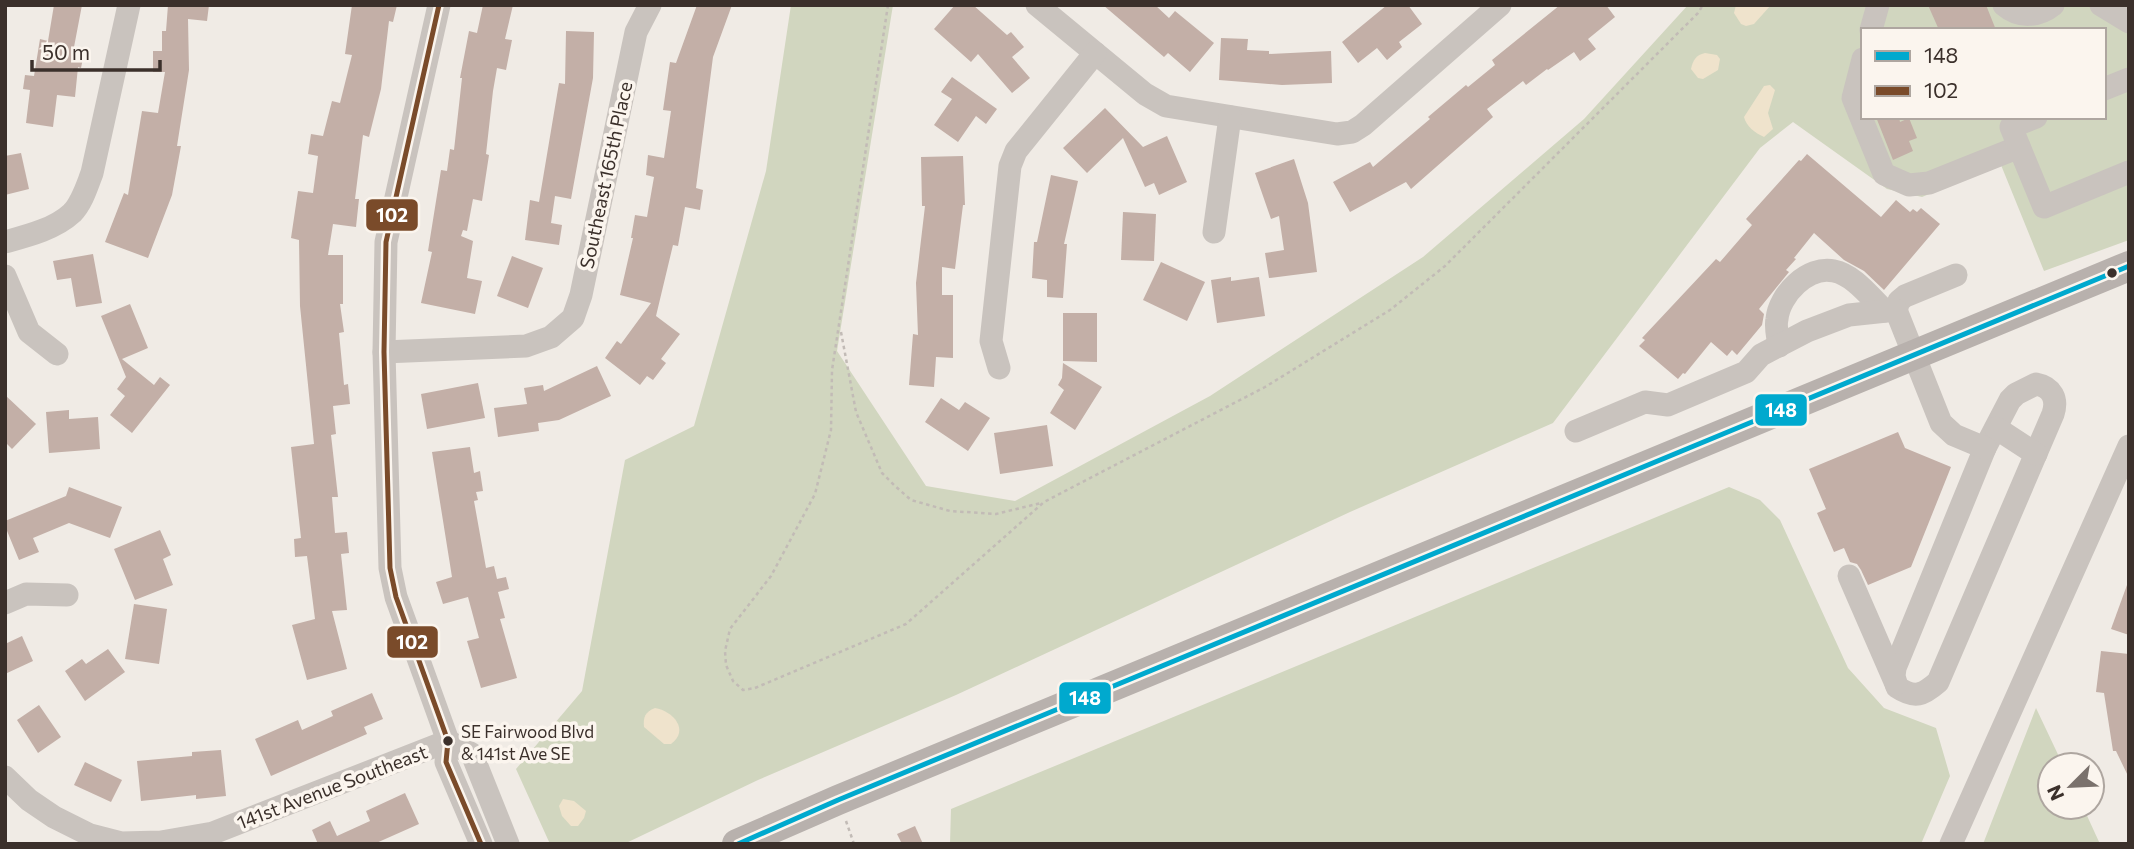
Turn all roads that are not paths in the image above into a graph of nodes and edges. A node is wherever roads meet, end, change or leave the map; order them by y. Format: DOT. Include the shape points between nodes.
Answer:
graph roads {
  1 [pos="129,5"];
  2 [pos="439,5"];
  3 [pos="650,5"];
  4 [pos="1037,5"];
  5 [pos="1500,5"];
  6 [pos="1878,5"];
  7 [pos="2002,5"];
  8 [pos="2053,5"];
  9 [pos="2101,5"];
  10 [pos="2129,22"];
  11 [pos="1872,28"];
  12 [pos="2010,28"];
  13 [pos="1096,53"];
  14 [pos="1861,66"];
  15 [pos="2129,79"];
  16 [pos="2106,88"];
  17 [pos="1230,117"];
  18 [pos="1861,118"];
  19 [pos="1861,119"];
  20 [pos="2031,119"];
  21 [pos="2020,147"];
  22 [pos="2129,172"];
  23 [pos="1214,232"];
  24 [pos="5,242"];
  25 [pos="2129,266"];
  26 [pos="1956,275"];
  27 [pos="5,276"];
  28 [pos="1890,311"];
  29 [pos="1779,346"];
  30 [pos="384,352"];
  31 [pos="57,354"];
  32 [pos="1913,354"];
  33 [pos="999,368"];
  34 [pos="1576,431"];
  35 [pos="1990,438"];
  36 [pos="2129,446"];
  37 [pos="2036,454"];
  38 [pos="1849,576"];
  39 [pos="67,595"];
  40 [pos="5,603"];
  41 [pos="1897,687"];
  42 [pos="448,741"];
  43 [pos="5,777"];
  44 [pos="481,844"];
  45 [pos="509,844"];
  46 [pos="737,844"];
  47 [pos="1951,844"];
  1 -- 24 [label="street" via="85,192 73,212 33,234"];
  2 -- 30 [label="street" via="386,242"];
  3 -- 30 [label="street, Southeast 165th Place" via="636,32 573,318 551,337 526,346"];
  4 -- 13 [label="street"];
  5 -- 17 [label="street" via="1352,132 1337,134"];
  6 -- 11 [label="street"];
  7 -- 8 [label="street" via="2023,15 2038,14"];
  7 -- 12 [label="street"];
  9 -- 10 [label="street"];
  13 -- 17 [label="street" via="1144,94 1166,106"];
  13 -- 33 [label="street" via="1016,151 1010,166 991,341"];
  14 -- 18 [label="street" via="1853,99"];
  15 -- 16 [label="street"];
  17 -- 23 [label="street"];
  19 -- 21 [label="street" via="1884,174 1909,185 1929,183"];
  20 -- 21 [label="street" via="2011,127"];
  21 -- 22 [label="street" via="2044,206"];
  25 -- 32 [label="main road"];
  26 -- 28 [label="street" via="1905,296"];
  27 -- 31 [label="street" via="29,332"];
  28 -- 29 [label="street" via="1849,315"];
  28 -- 29 [label="street" via="1853,281 1835,271 1819,270 1807,275 1781,302 1776,320"];
  28 -- 32 [label="street"];
  29 -- 34 [label="street" via="1761,355 1746,372 1668,405 1645,402"];
  30 -- 42 [label="street" via="390,568 396,597"];
  32 -- 35 [label="street" via="1941,423 1954,435"];
  32 -- 46 [label="main road"];
  35 -- 37 [label="street"];
  35 -- 37 [label="street" via="2016,394 2044,385 2056,405"];
  35 -- 41 [label="street" via="1895,668"];
  36 -- 47 [label="street"];
  37 -- 41 [label="street" via="1938,682 1917,695"];
  38 -- 41 [label="street"];
  39 -- 40 [label="street" via="26,594"];
  42 -- 43 [label="street, 141st Avenue Southeast" via="213,833 161,842 121,842 90,835 29,800"];
  42 -- 44 [label="street" via="446,762"];
  42 -- 45 [label="street" via="472,754"];
}
